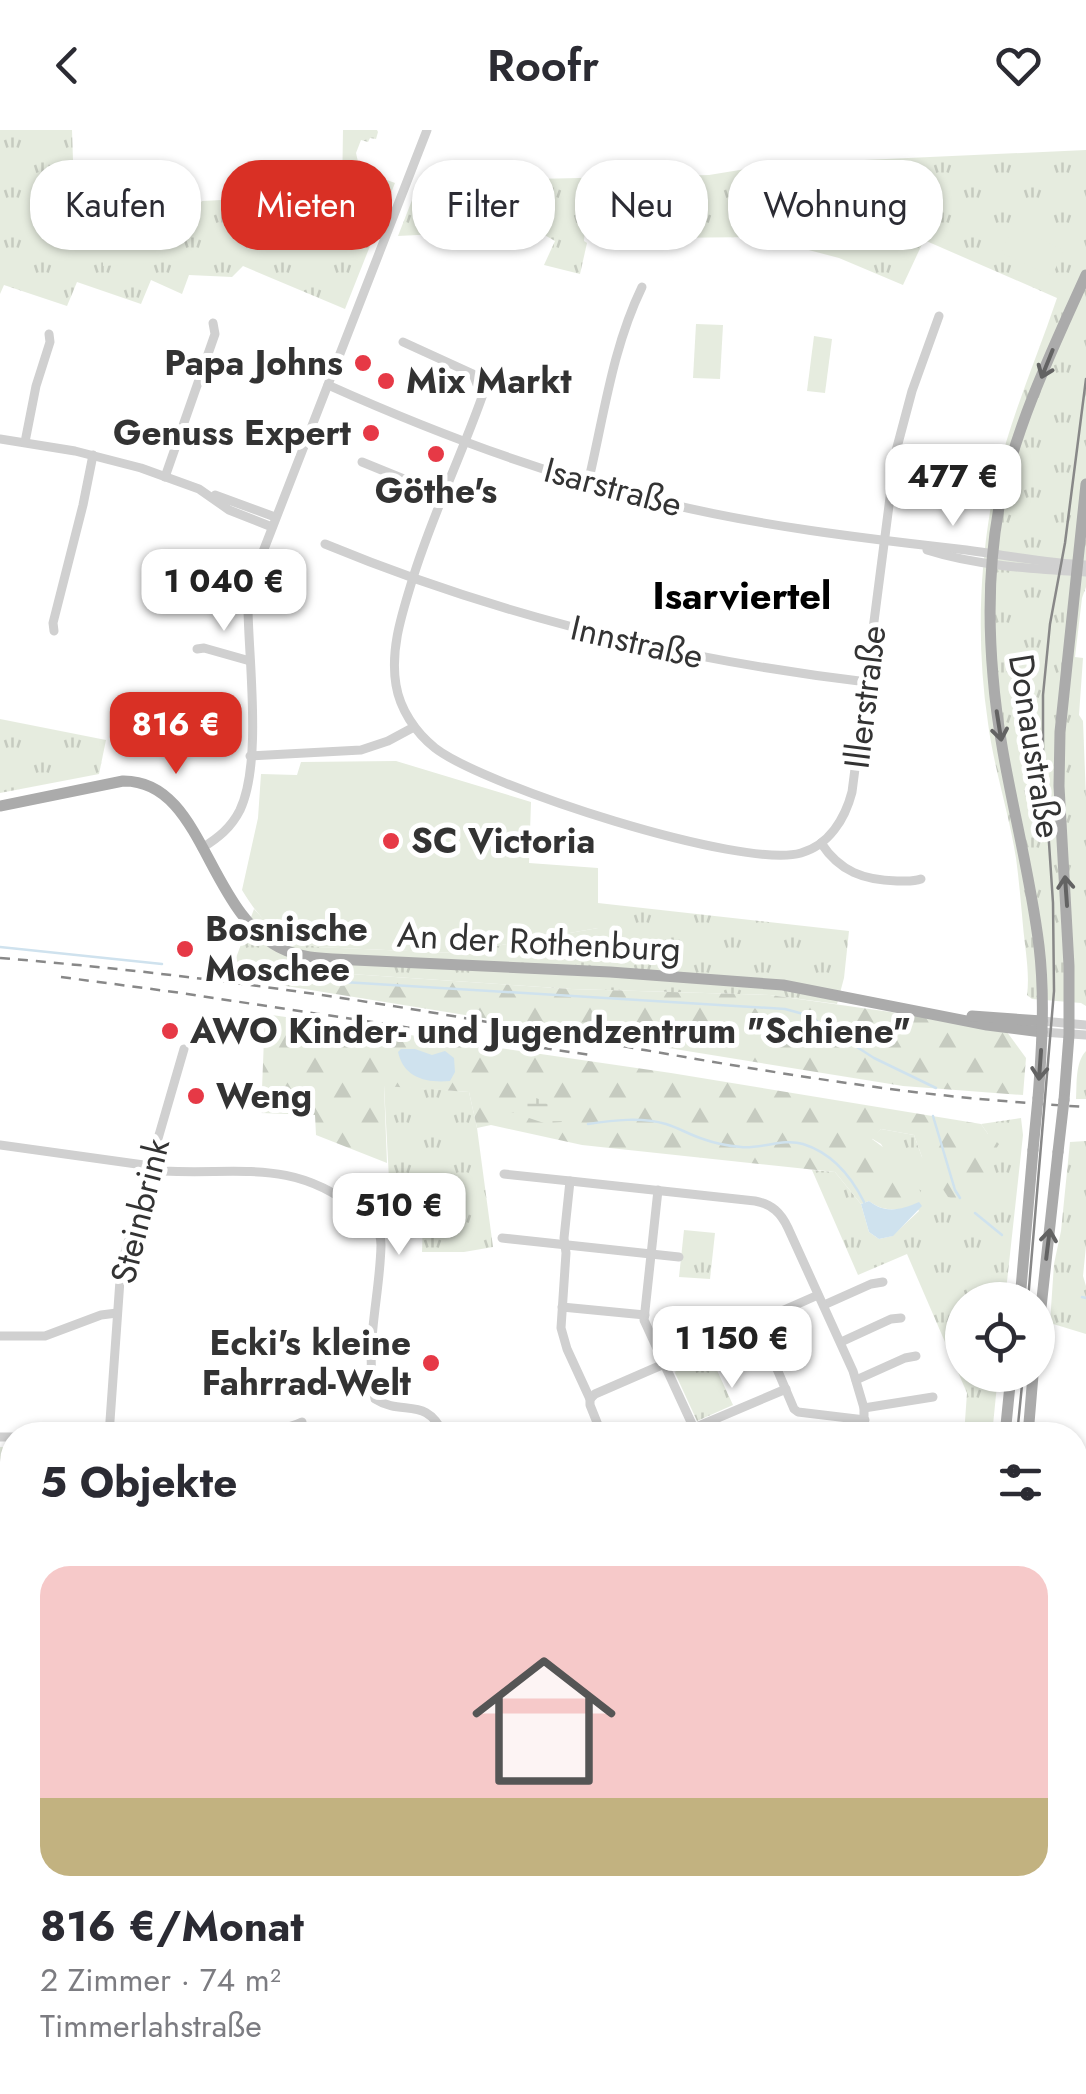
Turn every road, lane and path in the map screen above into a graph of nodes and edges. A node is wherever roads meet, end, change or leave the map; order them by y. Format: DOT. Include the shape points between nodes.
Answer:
graph roads {
  1 [pos="427,130"];
  2 [pos="1086,275"];
  3 [pos="642,287"];
  4 [pos="939,316"];
  5 [pos="213,323"];
  6 [pos="49,334"];
  7 [pos="403,342"];
  8 [pos="328,386"];
  9 [pos="0,439"];
  10 [pos="25,442"];
  11 [pos="464,442"];
  12 [pos="92,455"];
  13 [pos="362,462"];
  14 [pos="165,476"];
  15 [pos="588,483"];
  16 [pos="1086,484"];
  17 [pos="443,495"];
  18 [pos="274,522"];
  19 [pos="884,540"];
  20 [pos="325,544"];
  21 [pos="993,558"];
  22 [pos="1081,568"];
  23 [pos="413,579"];
  24 [pos="54,631"];
  25 [pos="197,649"];
  26 [pos="250,661"];
  27 [pos="867,682"];
  28 [pos="414,727"];
  29 [pos="250,756"];
  30 [pos="0,806"];
  31 [pos="821,843"];
  32 [pos="202,848"];
  33 [pos="922,879"];
  34 [pos="1086,1025"];
  35 [pos="1042,1027"];
  36 [pos="1069,1029"];
  37 [pos="1086,1036"];
  38 [pos="184,1048"];
  39 [pos="0,1145"];
  40 [pos="152,1166"];
  41 [pos="504,1174"];
  42 [pos="570,1182"];
  43 [pos="658,1190"];
  44 [pos="502,1238"];
  45 [pos="566,1245"];
  46 [pos="651,1254"];
  47 [pos="680,1257"];
  48 [pos="883,1282"];
  49 [pos="1022,1282"];
  50 [pos="1044,1282"];
  51 [pos="821,1300"];
  52 [pos="562,1306"];
  53 [pos="117,1313"];
  54 [pos="644,1315"];
  55 [pos="902,1318"];
  56 [pos="757,1322"];
  57 [pos="0,1336"];
  58 [pos="840,1342"];
  59 [pos="916,1356"];
  60 [pos="664,1364"];
  61 [pos="856,1380"];
  62 [pos="786,1390"];
  63 [pos="1009,1392"];
  64 [pos="1032,1392"];
  65 [pos="933,1397"];
  66 [pos="590,1399"];
  67 [pos="864,1408"];
  68 [pos="865,1420"];
  69 [pos="109,1422"];
  70 [pos="438,1422"];
  71 [pos="597,1422"];
  72 [pos="690,1422"];
  73 [pos="718,1422"];
  74 [pos="1006,1422"];
  75 [pos="1029,1422"];
  1 -- 8 [label="street"];
  2 -- 21 [label="main road, Donaustraße, one-way" via="1027,413 1004,486"];
  3 -- 15 [label="street" via="617,350"];
  4 -- 19 [label="street, Illerstraße" via="896,451"];
  5 -- 14 [label="street" via="215,334"];
  6 -- 10 [label="street"];
  7 -- 11 [label="street" via="476,378 482,397"];
  8 -- 11 [label="street, Isarstraße"];
  8 -- 18 [label="street"];
  9 -- 10 [label="street"];
  10 -- 12 [label="street"];
  11 -- 15 [label="street, Isarstraße"];
  11 -- 17 [label="street"];
  12 -- 14 [label="street"];
  12 -- 24 [label="street"];
  13 -- 17 [label="street"];
  14 -- 18 [label="street"];
  15 -- 19 [label="street, Isarstraße" via="700,511"];
  16 -- 22 [label="main road, Donaustraße"];
  17 -- 23 [label="street"];
  18 -- 26 [label="street" via="249,602"];
  19 -- 21 [label="street, Isarstraße"];
  19 -- 27 [label="street, Illerstraße"];
  20 -- 23 [label="street"];
  21 -- 22 [label="street, Isarstraße"];
  21 -- 35 [label="main road, Donaustraße, one-way" via="994,693 1037,933"];
  36 -- 22 [label="main road, Donaustraße, one-way" via="1060,758"];
  23 -- 27 [label="street, Innstraße" via="637,644"];
  23 -- 28 [label="street" via="394,667"];
  25 -- 26 [label="street"];
  26 -- 29 [label="street"];
  27 -- 31 [label="street, Illerstraße" via="852,792 840,822"];
  28 -- 29 [label="street" via="361,750"];
  28 -- 31 [label="street" via="433,747 476,772 634,826 759,856 800,854"];
  29 -- 32 [label="street" via="237,816"];
  30 -- 32 [label="main road, An der Rothenburg" via="134,781 171,800"];
  31 -- 33 [label="street" via="854,875"];
  32 -- 35 [label="main road, An der Rothenburg" via="247,922 300,956 718,978"];
  34 -- 36 [label="street"];
  35 -- 36 [label="street"];
  35 -- 49 [label="main road, Donaustraße, one-way, bridge"];
  36 -- 37 [label="street"];
  50 -- 36 [label="main road, Donaustraße, one-way, bridge"];
  38 -- 40 [label="street, Steinbrink"];
  39 -- 40 [label="street"];
  40 -- 53 [label="street, Steinbrink" via="124,1252"];
  40 -- 70 [label="street" via="291,1175 329,1190 377,1226 370,1344 375,1398 426,1412"];
  41 -- 42 [label="street"];
  42 -- 43 [label="street"];
  42 -- 45 [label="street"];
  43 -- 46 [label="street"];
  43 -- 51 [label="street" via="770,1205 785,1222"];
  44 -- 45 [label="street"];
  45 -- 46 [label="street"];
  45 -- 52 [label="street"];
  46 -- 47 [label="street"];
  46 -- 54 [label="street"];
  48 -- 51 [label="street"];
  51 -- 56 [label="street"];
  51 -- 58 [label="street"];
  52 -- 54 [label="street"];
  52 -- 66 [label="street" via="564,1341"];
  53 -- 57 [label="street" via="45,1336"];
  53 -- 69 [label="street, Steinbrink"];
  54 -- 60 [label="street"];
  55 -- 58 [label="street"];
  56 -- 60 [label="street" via="662,1359"];
  56 -- 62 [label="street"];
  58 -- 61 [label="street"];
  59 -- 61 [label="street"];
  60 -- 66 [label="street"];
  60 -- 72 [label="street"];
  61 -- 67 [label="street"];
  62 -- 68 [label="street" via="798,1412"];
  62 -- 73 [label="street"];
  63 -- 74 [label="main road"];
  64 -- 75 [label="main road"];
  65 -- 67 [label="street"];
  66 -- 71 [label="street"];
  67 -- 68 [label="street"];
}
